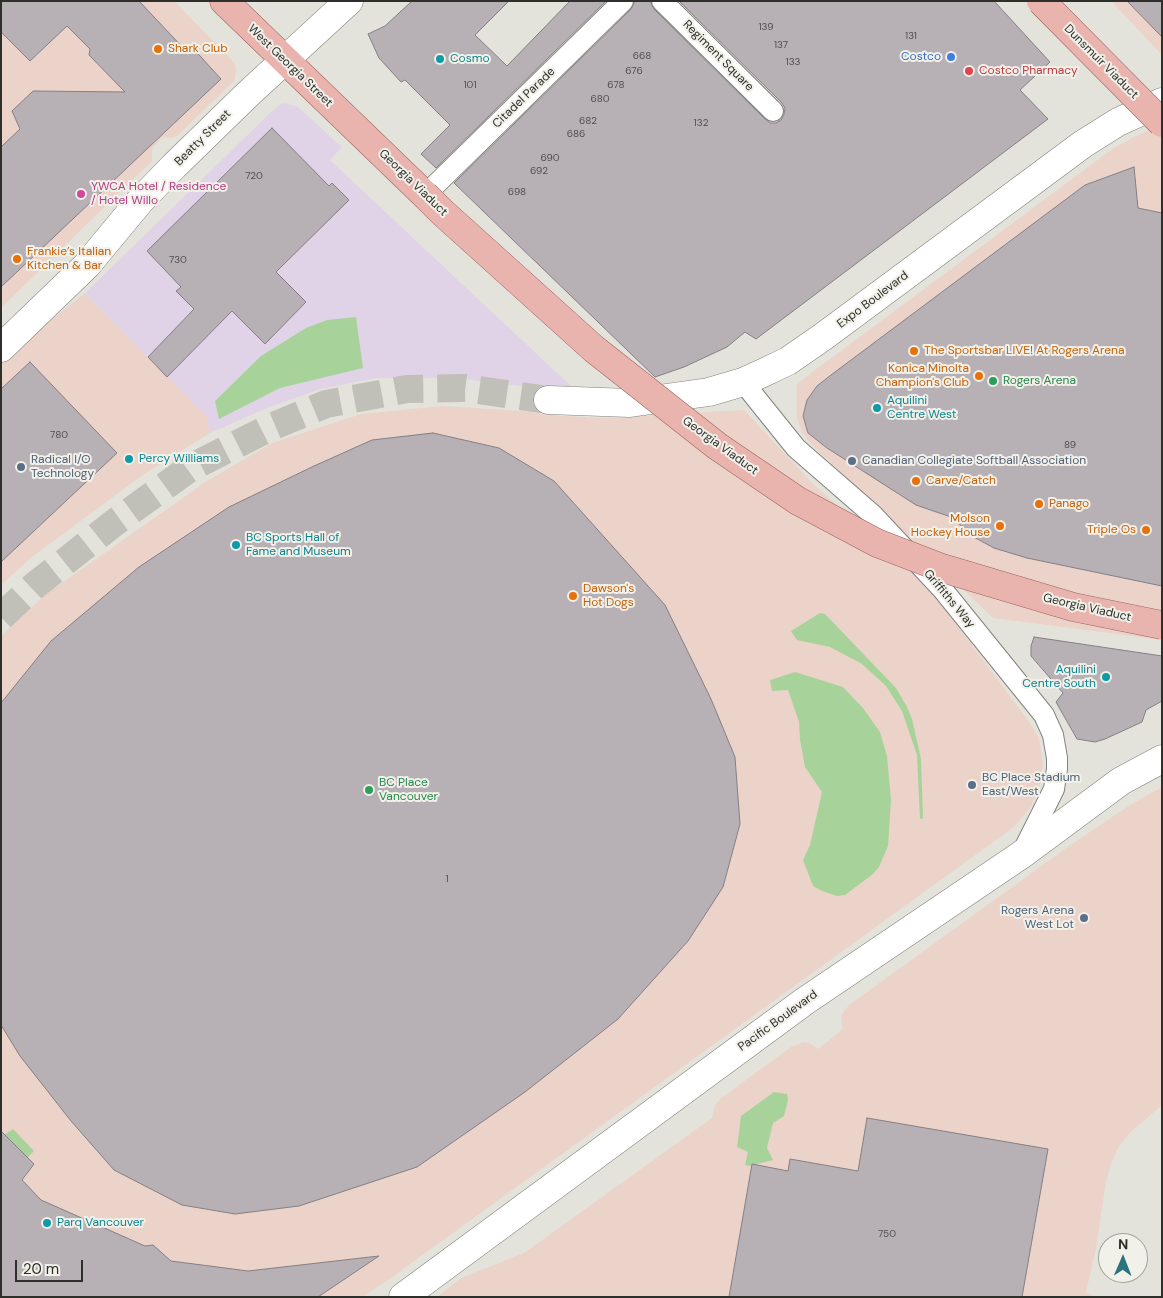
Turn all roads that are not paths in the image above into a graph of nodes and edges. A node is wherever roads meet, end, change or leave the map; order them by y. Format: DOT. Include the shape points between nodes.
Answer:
graph roads {
  1 [pos="224,1"];
  2 [pos="349,1"];
  3 [pos="623,1"];
  4 [pos="662,1"];
  5 [pos="1041,1"];
  6 [pos="284,60"];
  7 [pos="1162,102"];
  8 [pos="773,112"];
  9 [pos="1162,123"];
  10 [pos="357,130"];
  11 [pos="425,195"];
  12 [pos="1,348"];
  13 [pos="743,382"];
  14 [pos="548,400"];
  15 [pos="1162,624"];
  16 [pos="1162,759"];
  17 [pos="1021,855"];
  18 [pos="403,1297"];
  1 -- 6 [label="main road, West Georgia Street"];
  2 -- 6 [label="main road, Beatty Street"];
  3 -- 11 [label="street, Citadel Parade"];
  4 -- 8 [label="street, Regiment Square"];
  5 -- 9 [label="main road, Dunsmuir Viaduct, bridge"];
  6 -- 10 [label="main road, West Georgia Street"];
  6 -- 12 [label="main road, Beatty Street" via="174,166 87,265"];
  7 -- 13 [label="main road, Expo Boulevard" via="1118,122 1089,140 824,336 788,361"];
  10 -- 11 [label="main road, Georgia Viaduct"];
  11 -- 15 [label="main road, Georgia Viaduct, bridge" via="594,349 717,446 798,501 877,544 942,568 1074,607"];
  13 -- 14 [label="main road, Expo Boulevard" via="708,392 630,403"];
  13 -- 17 [label="street, Griffiths Way" via="796,448 873,515 943,590 1044,715 1053,735 1057,758 1054,789"];
  16 -- 17 [label="main road, Pacific Boulevard" via="1121,781"];
  17 -- 18 [label="main road, Pacific Boulevard" via="805,1001"];
}
